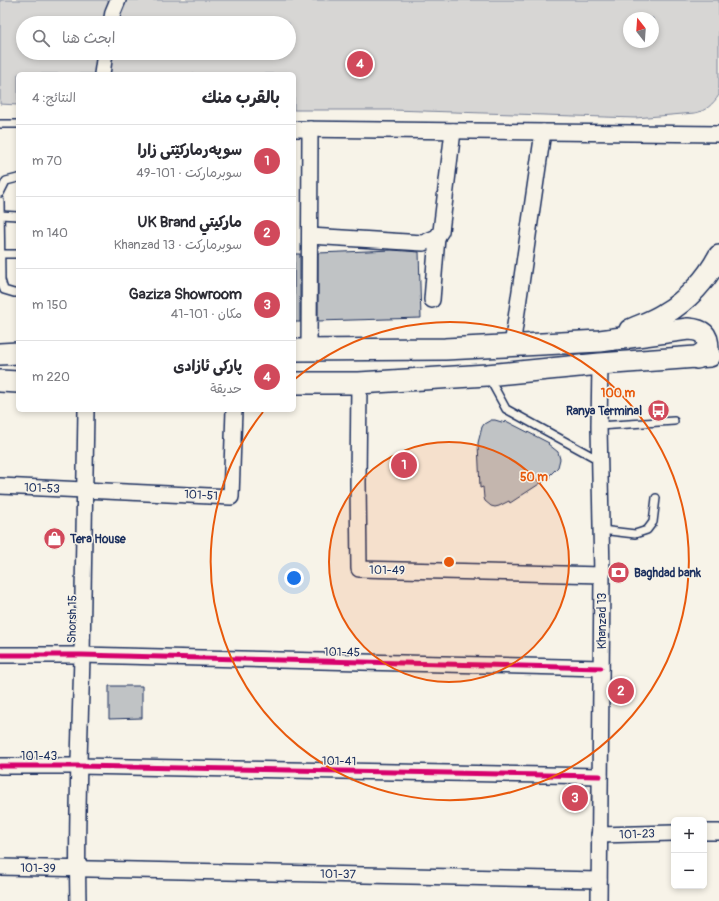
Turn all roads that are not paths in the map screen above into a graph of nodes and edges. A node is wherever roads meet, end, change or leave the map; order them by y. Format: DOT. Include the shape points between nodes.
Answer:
graph roads {
  1 [pos="118,0"];
  2 [pos="112,16"];
  3 [pos="104,60"];
  4 [pos="102,72"];
  5 [pos="0,124"];
  6 [pos="16,124"];
  7 [pos="296,129"];
  8 [pos="310,129"];
  9 [pos="453,131"];
  10 [pos="543,132"];
  11 [pos="719,134"];
  12 [pos="16,178"];
  13 [pos="0,193"];
  14 [pos="0,201"];
  15 [pos="0,215"];
  16 [pos="16,216"];
  17 [pos="310,236"];
  18 [pos="437,237"];
  19 [pos="1,254"];
  20 [pos="16,254"];
  21 [pos="719,256"];
  22 [pos="16,293"];
  23 [pos="432,300"];
  24 [pos="600,341"];
  25 [pos="719,345"];
  26 [pos="512,346"];
  27 [pos="301,350"];
  28 [pos="16,353"];
  29 [pos="0,354"];
  30 [pos="719,356"];
  31 [pos="697,358"];
  32 [pos="600,364"];
  33 [pos="486,374"];
  34 [pos="0,381"];
  35 [pos="16,382"];
  36 [pos="296,383"];
  37 [pos="359,383"];
  38 [pos="86,412"];
  39 [pos="234,412"];
  40 [pos="674,420"];
  41 [pos="599,426"];
  42 [pos="600,461"];
  43 [pos="0,486"];
  44 [pos="84,490"];
  45 [pos="656,498"];
  46 [pos="601,530"];
  47 [pos="602,575"];
  48 [pos="0,655"];
  49 [pos="82,655"];
  50 [pos="601,668"];
  51 [pos="0,766"];
  52 [pos="78,766"];
  53 [pos="600,776"];
  54 [pos="707,832"];
  55 [pos="719,832"];
  56 [pos="671,833"];
  57 [pos="600,835"];
  58 [pos="0,868"];
  59 [pos="77,869"];
  60 [pos="599,880"];
  61 [pos="78,901"];
  62 [pos="599,901"];
  1 -- 2 [label="street"];
  3 -- 4 [label="street"];
  5 -- 6 [label="lane"];
  7 -- 8 [label="street"];
  8 -- 9 [label="street"];
  8 -- 17 [label="street"];
  9 -- 10 [label="street"];
  9 -- 18 [label="street" via="441,231"];
  10 -- 11 [label="street"];
  10 -- 26 [label="street"];
  12 -- 13 [label="lane" via="6,181"];
  14 -- 15 [label="lane"];
  15 -- 16 [label="lane"];
  15 -- 19 [label="lane"];
  17 -- 18 [label="street" via="422,243"];
  17 -- 27 [label="street"];
  18 -- 23 [label="street"];
  19 -- 20 [label="lane"];
  19 -- 22 [label="lane" via="1,280 4,290"];
  21 -- 24 [label="main road" via="699,285 665,314"];
  24 -- 26 [label="main road"];
  24 -- 31 [label="main road" via="695,329 701,331 708,341 708,349"];
  24 -- 32 [label="main road"];
  25 -- 31 [label="main road"];
  26 -- 27 [label="main road"];
  28 -- 29 [label="main road"];
  30 -- 31 [label="main road"];
  31 -- 32 [label="main road"];
  32 -- 33 [label="main road"];
  32 -- 41 [label="street, Khanzad 13"];
  33 -- 37 [label="main road"];
  33 -- 42 [label="lane" via="506,409"];
  34 -- 35 [label="main road"];
  36 -- 37 [label="main road"];
  37 -- 47 [label="street, 101-49" via="359,570"];
  38 -- 44 [label="street, Shorsh 15"];
  39 -- 44 [label="street, 101-51" via="232,497"];
  40 -- 41 [label="lane"];
  41 -- 42 [label="street, Khanzad 13"];
  42 -- 46 [label="street, Khanzad 13"];
  43 -- 44 [label="street, 101-53"];
  44 -- 49 [label="street, Shorsh 15"];
  45 -- 46 [label="lane" via="653,522 646,530 635,534"];
  46 -- 47 [label="street, Khanzad 13"];
  47 -- 50 [label="street, Khanzad 13"];
  48 -- 49 [label="street, 101-45"];
  49 -- 50 [label="street, 101-45"];
  49 -- 52 [label="street, Shorsh 15"];
  50 -- 53 [label="street, Khanzad 13"];
  51 -- 52 [label="street, 101-43"];
  52 -- 53 [label="street, 101-41"];
  52 -- 59 [label="street, Shorsh 15"];
  53 -- 57 [label="street, Khanzad 13"];
  54 -- 55 [label="street"];
  56 -- 57 [label="street, 101-23"];
  57 -- 60 [label="street, Khanzad 13"];
  58 -- 59 [label="street, 101-39"];
  59 -- 60 [label="street, 101-37"];
  59 -- 61 [label="street, Shorsh 15"];
  60 -- 62 [label="street, Khanzad 13"];
}
